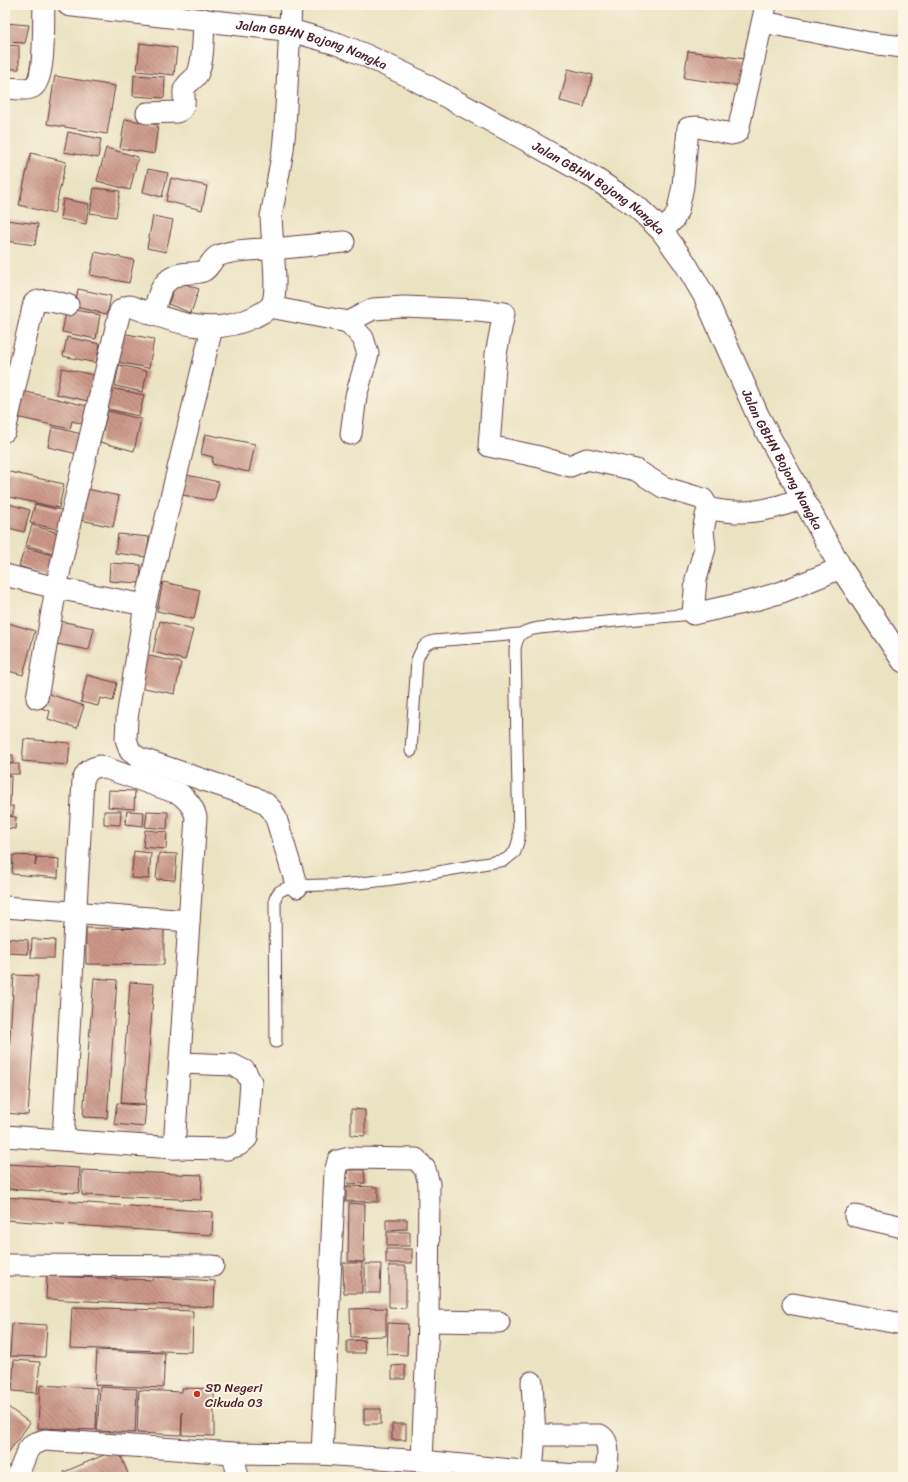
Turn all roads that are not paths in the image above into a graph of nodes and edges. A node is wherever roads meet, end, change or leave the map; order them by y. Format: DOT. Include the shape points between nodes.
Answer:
graph roads {
  1 [pos="44,5"];
  2 [pos="69,5"];
  3 [pos="291,5"];
  4 [pos="93,6"];
  5 [pos="764,13"];
  6 [pos="204,20"];
  7 [pos="289,30"];
  8 [pos="903,47"];
  9 [pos="5,88"];
  10 [pos="148,113"];
  11 [pos="662,231"];
  12 [pos="344,242"];
  13 [pos="273,249"];
  14 [pos="68,305"];
  15 [pos="270,307"];
  16 [pos="154,315"];
  17 [pos="348,322"];
  18 [pos="212,328"];
  19 [pos="5,431"];
  20 [pos="351,434"];
  21 [pos="803,498"];
  22 [pos="709,509"];
  23 [pos="841,568"];
  24 [pos="5,575"];
  25 [pos="56,588"];
  26 [pos="145,605"];
  27 [pos="693,614"];
  28 [pos="520,634"];
  29 [pos="903,661"];
  30 [pos="38,698"];
  31 [pos="411,751"];
  32 [pos="296,887"];
  33 [pos="5,907"];
  34 [pos="76,912"];
  35 [pos="189,921"];
  36 [pos="276,1042"];
  37 [pos="181,1063"];
  38 [pos="5,1136"];
  39 [pos="63,1140"];
  40 [pos="174,1148"];
  41 [pos="855,1216"];
  42 [pos="903,1227"];
  43 [pos="5,1265"];
  44 [pos="213,1266"];
  45 [pos="792,1304"];
  46 [pos="428,1321"];
  47 [pos="499,1322"];
  48 [pos="903,1324"];
  49 [pos="532,1382"];
  50 [pos="535,1435"];
  51 [pos="233,1453"];
  52 [pos="322,1454"];
  53 [pos="422,1461"];
  54 [pos="532,1472"];
  55 [pos="578,1476"];
  56 [pos="16,1477"];
  57 [pos="238,1477"];
  1 -- 9 [label="street" via="40,78 28,89"];
  2 -- 4 [label="street, Jalan GBHN Bojong Nangka"];
  3 -- 7 [label="street"];
  4 -- 6 [label="street, Jalan GBHN Bojong Nangka"];
  5 -- 8 [label="street" via="870,43"];
  5 -- 11 [label="street" via="738,131 731,134 698,127 688,128 679,205 674,219"];
  6 -- 7 [label="street, Jalan GBHN Bojong Nangka"];
  6 -- 10 [label="street" via="199,68 195,78 184,90 182,110"];
  7 -- 11 [label="street, Jalan GBHN Bojong Nangka" via="365,54 413,79 594,178 637,207"];
  7 -- 13 [label="street" via="283,150 271,217"];
  11 -- 21 [label="street, Jalan GBHN Bojong Nangka" via="705,297 758,416"];
  12 -- 13 [label="street"];
  13 -- 15 [label="street" via="274,293"];
  13 -- 16 [label="street" via="227,252 216,256 202,272 182,274 168,280 160,293"];
  14 -- 19 [label="street" via="44,300 34,303"];
  15 -- 17 [label="street"];
  15 -- 18 [label="street" via="236,324"];
  16 -- 18 [label="street"];
  16 -- 25 [label="street" via="130,306 120,311"];
  17 -- 20 [label="street" via="363,338 368,354 356,396"];
  17 -- 22 [label="street" via="373,309 504,313 496,354 489,446 570,466 587,459 636,470 663,487 703,499"];
  18 -- 26 [label="street"];
  21 -- 22 [label="street" via="761,510 739,512"];
  21 -- 23 [label="street, Jalan GBHN Bojong Nangka"];
  22 -- 27 [label="street" via="703,531 705,548 696,579"];
  23 -- 27 [label="street" via="782,592"];
  23 -- 29 [label="street, Jalan GBHN Bojong Nangka"];
  24 -- 25 [label="street"];
  25 -- 26 [label="street"];
  25 -- 30 [label="street"];
  26 -- 32 [label="street" via="127,718 126,739 130,751 139,758 265,803 276,818"];
  27 -- 28 [label="lane" via="539,628"];
  28 -- 31 [label="lane" via="434,641 423,647 417,660"];
  28 -- 32 [label="lane" via="515,649 519,838 515,852 506,860 414,876 361,883"];
  32 -- 36 [label="lane" via="283,889 277,893 275,899"];
  33 -- 34 [label="street"];
  34 -- 35 [label="street"];
  34 -- 35 [label="street" via="83,780 86,772 100,766 180,794 194,808 196,817"];
  34 -- 39 [label="street"];
  35 -- 37 [label="street"];
  37 -- 40 [label="street"];
  37 -- 40 [label="street" via="233,1065 245,1071 251,1082 247,1138 239,1145 228,1149"];
  38 -- 39 [label="street"];
  39 -- 40 [label="street"];
  41 -- 42 [label="street"];
  43 -- 44 [label="street"];
  45 -- 48 [label="street"];
  46 -- 47 [label="street"];
  46 -- 52 [label="street" via="429,1184 425,1169 416,1159 350,1158 338,1161 335,1172"];
  46 -- 53 [label="street"];
  49 -- 50 [label="street"];
  50 -- 54 [label="street"];
  50 -- 55 [label="street" via="600,1435 605,1438 607,1468 598,1475"];
  51 -- 52 [label="street"];
  51 -- 56 [label="street" via="45,1440 33,1444 28,1450"];
  51 -- 57 [label="street"];
  52 -- 53 [label="street"];
  53 -- 54 [label="street"];
  54 -- 55 [label="street"];
}
